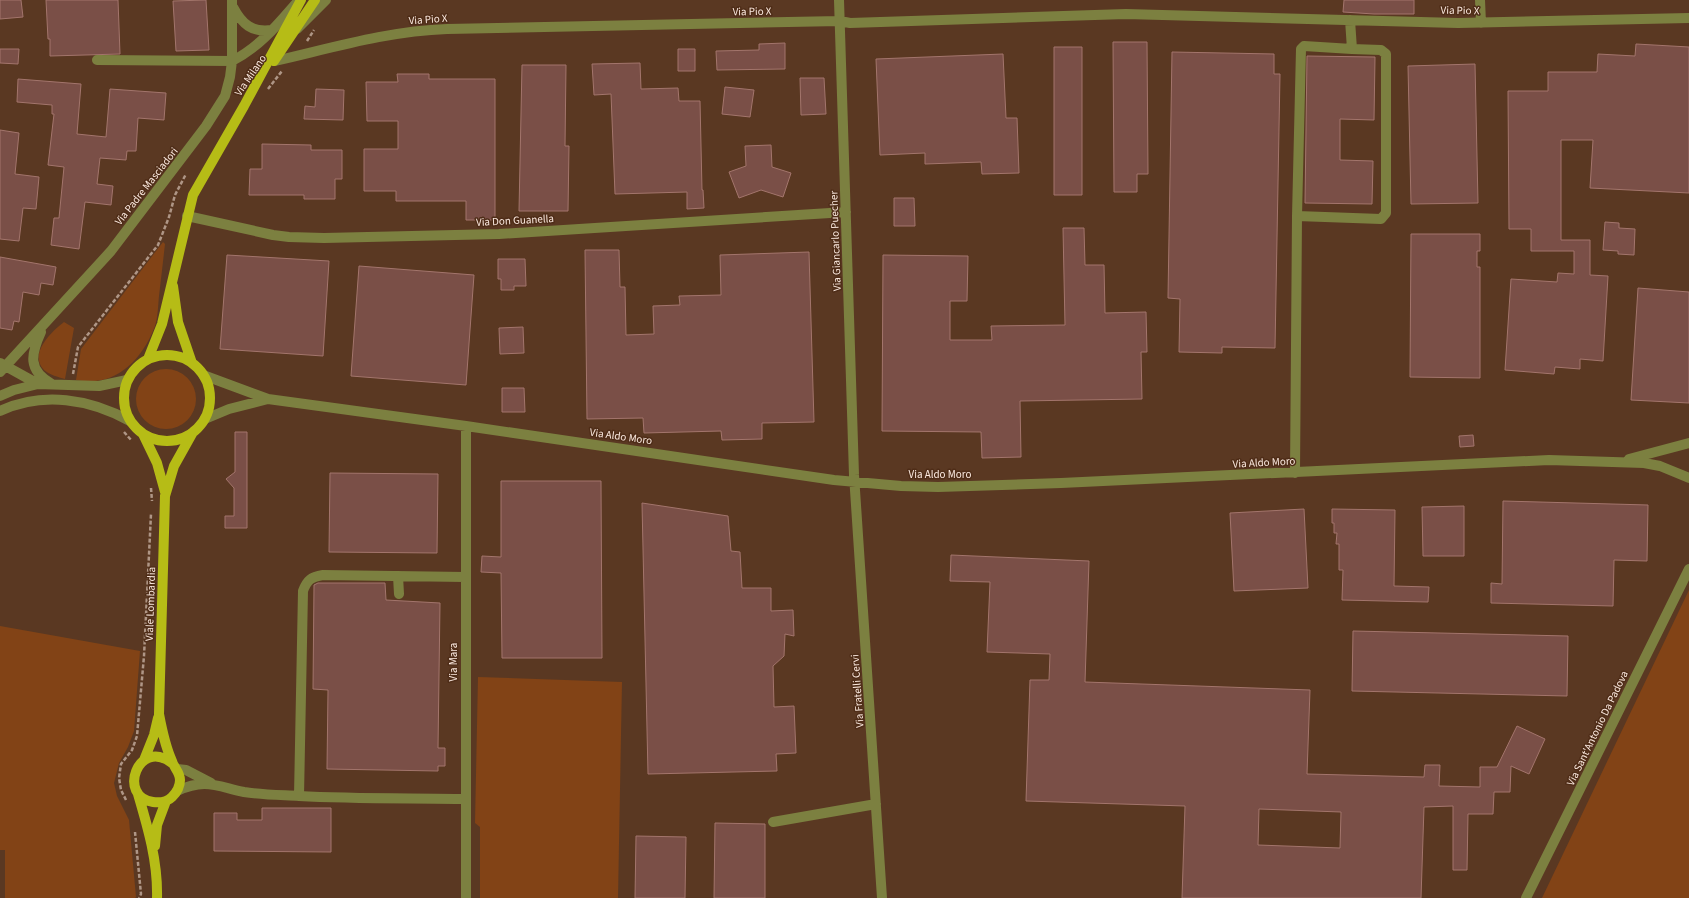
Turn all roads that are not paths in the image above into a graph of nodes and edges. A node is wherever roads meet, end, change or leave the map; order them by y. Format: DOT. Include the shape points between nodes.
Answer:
graph roads {
  1 [pos="300,0"];
  2 [pos="316,0"];
  3 [pos="326,0"];
  4 [pos="839,0"];
  5 [pos="1480,0"];
  6 [pos="232,2"];
  7 [pos="1689,18"];
  8 [pos="1350,20"];
  9 [pos="840,21"];
  10 [pos="1481,23"];
  11 [pos="272,30"];
  12 [pos="294,31"];
  13 [pos="1352,49"];
  14 [pos="97,60"];
  15 [pos="232,61"];
  16 [pos="275,61"];
  17 [pos="244,106"];
  18 [pos="846,212"];
  19 [pos="187,216"];
  20 [pos="1297,216"];
  21 [pos="173,278"];
  22 [pos="47,321"];
  23 [pos="148,359"];
  24 [pos="192,363"];
  25 [pos="2,367"];
  26 [pos="203,374"];
  27 [pos="127,380"];
  28 [pos="38,384"];
  29 [pos="52,384"];
  30 [pos="0,396"];
  31 [pos="268,399"];
  32 [pos="0,411"];
  33 [pos="204,419"];
  34 [pos="130,421"];
  35 [pos="466,426"];
  36 [pos="193,432"];
  37 [pos="143,434"];
  38 [pos="1689,443"];
  39 [pos="1618,461"];
  40 [pos="1295,473"];
  41 [pos="1689,478"];
  42 [pos="854,482"];
  43 [pos="165,496"];
  44 [pos="1689,568"];
  45 [pos="398,576"];
  46 [pos="465,577"];
  47 [pos="399,594"];
  48 [pos="159,714"];
  49 [pos="144,760"];
  50 [pos="175,766"];
  51 [pos="215,784"];
  52 [pos="177,791"];
  53 [pos="138,794"];
  54 [pos="299,796"];
  55 [pos="466,799"];
  56 [pos="166,801"];
  57 [pos="876,804"];
  58 [pos="773,822"];
  59 [pos="154,858"];
  60 [pos="157,898"];
  61 [pos="466,898"];
  62 [pos="882,898"];
  63 [pos="1526,898"];
  1 -- 11 [label="street"];
  1 -- 17 [label="main road, Via Milano"];
  2 -- 12 [label="main road, Via Milano"];
  3 -- 12 [label="street"];
  4 -- 9 [label="street, Via Giancarlo Puecher"];
  5 -- 10 [label="street"];
  6 -- 11 [label="street" via="240,18 250,28 260,31"];
  6 -- 15 [label="street, Via Padre Masciadori"];
  7 -- 10 [label="street, Via Pio X"];
  8 -- 9 [label="street, Via Pio X" via="1126,14 850,23"];
  8 -- 10 [label="street, Via Pio X"];
  8 -- 13 [label="street"];
  9 -- 16 [label="street, Via Pio X" via="428,30 383,36"];
  9 -- 18 [label="street, Via Giancarlo Puecher"];
  11 -- 15 [label="street"];
  12 -- 16 [label="main road, Via Milano"];
  13 -- 20 [label="street" via="1304,46 1301,49"];
  13 -- 20 [label="street" via="1381,50 1386,54 1386,213 1381,219"];
  14 -- 15 [label="street"];
  15 -- 22 [label="street, Via Padre Masciadori" via="227,89 206,126 111,251"];
  16 -- 17 [label="main road, Via Milano"];
  17 -- 19 [label="main road" via="197,188"];
  18 -- 19 [label="street, Via Don Guanella" via="499,234 324,238 289,237"];
  18 -- 42 [label="street, Via Giancarlo Puecher"];
  19 -- 21 [label="main road"];
  20 -- 40 [label="street"];
  21 -- 23 [label="main road" via="160,331"];
  21 -- 24 [label="main road" via="178,322"];
  22 -- 25 [label="street, Via Padre Masciadori"];
  22 -- 29 [label="street" via="34,348 33,362 42,378"];
  23 -- 24 [label="main road" via="170,355 182,357"];
  23 -- 27 [label="main road" via="135,368"];
  24 -- 26 [label="main road"];
  25 -- 28 [label="street"];
  26 -- 31 [label="street, Via Aldo Moro"];
  26 -- 33 [label="main road" via="210,397"];
  27 -- 29 [label="street" via="99,386"];
  27 -- 34 [label="main road" via="125,408"];
  28 -- 29 [label="street"];
  28 -- 30 [label="street"];
  31 -- 33 [label="street, Via Aldo Moro" via="229,409"];
  31 -- 35 [label="street, Via Aldo Moro"];
  32 -- 34 [label="street" via="28,401 56,399 97,406"];
  33 -- 36 [label="main road"];
  34 -- 37 [label="main road"];
  35 -- 42 [label="street, Via Aldo Moro"];
  35 -- 46 [label="street, Via Mara"];
  36 -- 37 [label="main road" via="182,439 168,441 155,440"];
  36 -- 43 [label="main road, Viale Lombardia" via="174,466"];
  37 -- 43 [label="main road, Viale Lombardia" via="157,463"];
  38 -- 39 [label="street, Via Aldo Moro"];
  39 -- 40 [label="street, Via Aldo Moro" via="1549,460"];
  39 -- 41 [label="street, Via Aldo Moro" via="1655,465"];
  40 -- 42 [label="street, Via Aldo Moro" via="938,487"];
  42 -- 57 [label="street, Via Fratelli Cervi"];
  43 -- 48 [label="main road, Viale Lombardia"];
  44 -- 63 [label="street, Via Sant'Antonio Da Padova"];
  45 -- 46 [label="street"];
  45 -- 47 [label="street"];
  45 -- 54 [label="street" via="323,575 314,576 306,582 303,591"];
  46 -- 55 [label="street, Via Mara"];
  48 -- 49 [label="main road"];
  48 -- 50 [label="main road" via="163,736"];
  49 -- 50 [label="main road" via="155,756 167,759"];
  49 -- 53 [label="main road" via="135,772 134,780"];
  50 -- 51 [label="street"];
  50 -- 52 [label="main road" via="180,780"];
  51 -- 52 [label="street" via="189,785"];
  51 -- 54 [label="street" via="245,792"];
  52 -- 56 [label="main road"];
  53 -- 56 [label="main road" via="150,802"];
  53 -- 59 [label="main road" via="148,825"];
  54 -- 55 [label="street"];
  55 -- 61 [label="street, Via Mara"];
  56 -- 59 [label="main road" via="157,825"];
  57 -- 58 [label="street"];
  57 -- 62 [label="street, Via Fratelli Cervi"];
  59 -- 60 [label="main road"];
}
